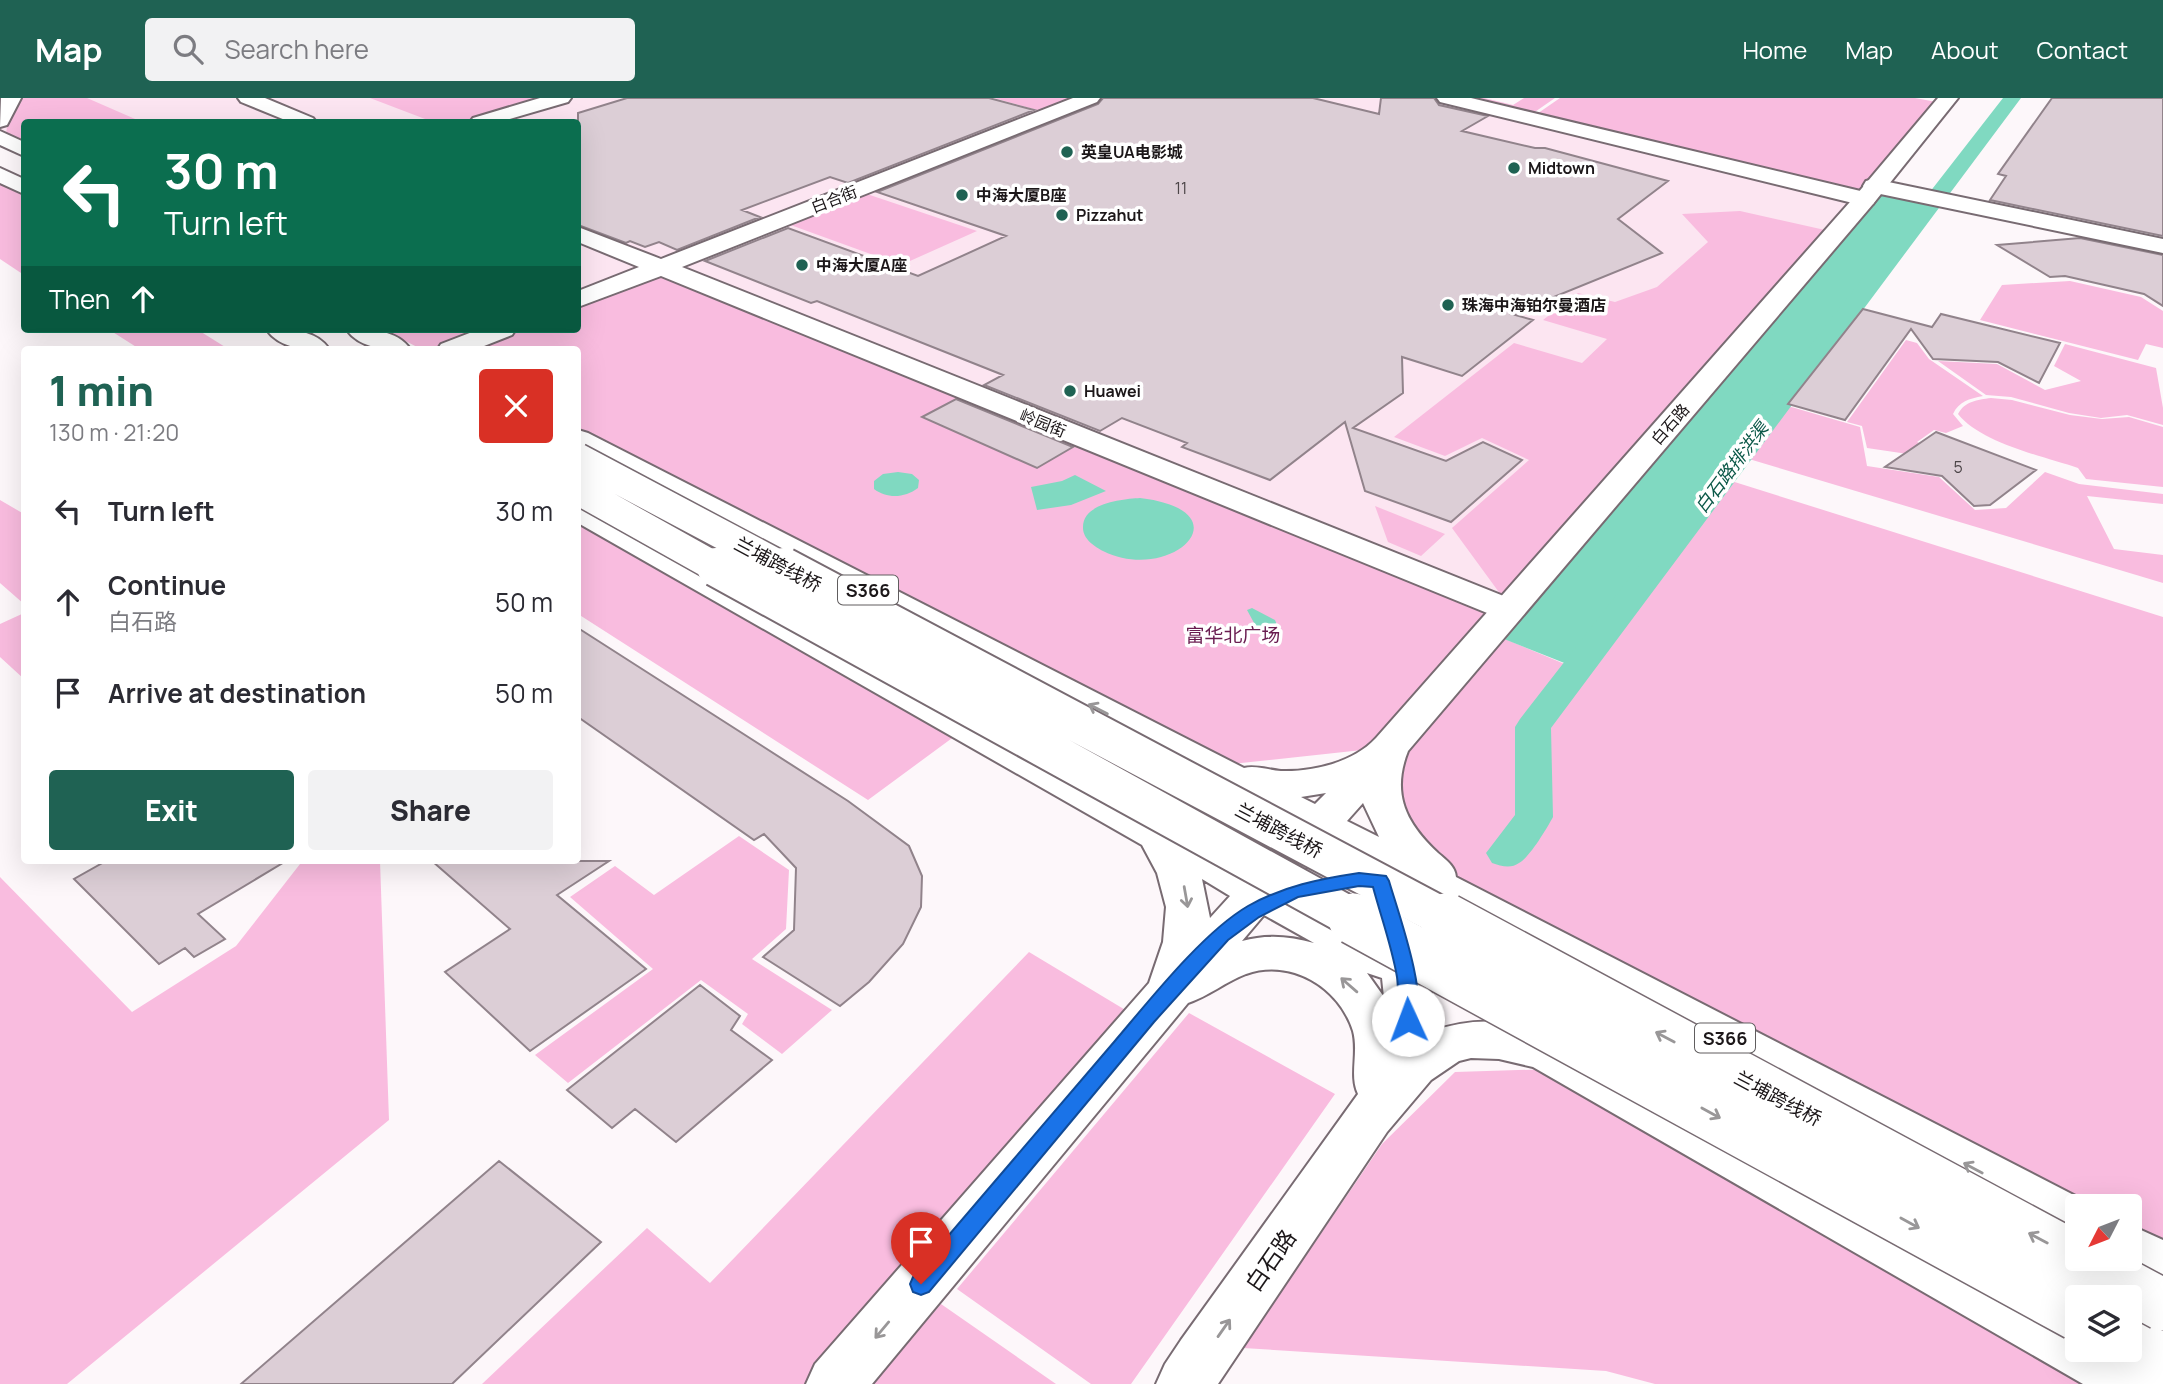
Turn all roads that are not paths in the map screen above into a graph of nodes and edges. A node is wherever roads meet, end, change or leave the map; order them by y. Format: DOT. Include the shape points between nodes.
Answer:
graph roads {
  1 [pos="12,98"];
  2 [pos="248,98"];
  3 [pos="561,98"];
  4 [pos="1090,98"];
  5 [pos="1447,98"];
  6 [pos="1948,98"];
  7 [pos="299,119"];
  8 [pos="490,119"];
  9 [pos="0,121"];
  10 [pos="0,137"];
  11 [pos="21,148"];
  12 [pos="0,174"];
  13 [pos="21,186"];
  14 [pos="1876,192"];
  15 [pos="581,235"];
  16 [pos="2163,246"];
  17 [pos="657,268"];
  18 [pos="581,299"];
  19 [pos="286,333"];
  20 [pos="366,333"];
  21 [pos="493,333"];
  22 [pos="310,346"];
  23 [pos="391,346"];
  24 [pos="460,346"];
  25 [pos="581,441"];
  26 [pos="581,460"];
  27 [pos="581,492"];
  28 [pos="581,512"];
  29 [pos="1509,610"];
  30 [pos="1159,741"];
  31 [pos="1390,747"];
  32 [pos="1212,768"];
  33 [pos="1091,799"];
  34 [pos="1157,836"];
  35 [pos="1322,859"];
  36 [pos="1504,922"];
  37 [pos="1406,975"];
  38 [pos="1634,990"];
  39 [pos="1147,1016"];
  40 [pos="1561,1061"];
  41 [pos="1356,1137"];
  42 [pos="2065,1217"];
  43 [pos="2142,1257"];
  44 [pos="2163,1268"];
  45 [pos="2163,1305"];
  46 [pos="2065,1308"];
  47 [pos="2142,1350"];
  48 [pos="2163,1362"];
  49 [pos="835,1384"];
  50 [pos="1185,1384"];
  51 [pos="2139,1384"];
  1 -- 9 [label="main road"];
  2 -- 7 [label="main road"];
  3 -- 8 [label="main road"];
  4 -- 17 [label="main road, 白合街"];
  5 -- 14 [label="main road"];
  6 -- 14 [label="main road, 白石路"];
  10 -- 11 [label="main road"];
  12 -- 13 [label="main road"];
  14 -- 16 [label="main road" via="1962,204"];
  14 -- 29 [label="main road, 白石路"];
  15 -- 17 [label="main road, 岭园街"];
  17 -- 18 [label="main road, 白合街"];
  17 -- 29 [label="main road, 岭园街"];
  19 -- 22 [label="main road"];
  20 -- 23 [label="main road"];
  21 -- 24 [label="main road"];
  30 -- 25 [label="main road, S366, one-way"];
  45 -- 26 [label="main road, 兰埔跨线桥, one-way, bridge"];
  27 -- 46 [label="main road, 兰埔跨线桥, one-way, bridge"];
  28 -- 33 [label="main road, S366"];
  29 -- 31 [label="main road, 白石路"];
  30 -- 32 [label="main road, S366"];
  30 -- 33 [label="main road" via="1178,767 1172,786 1159,797 1136,803 1107,804"];
  31 -- 32 [label="main road" via="1345,775 1316,783 1266,784"];
  31 -- 35 [label="main road"];
  31 -- 36 [label="main road" via="1380,775 1380,792 1403,843 1433,873"];
  32 -- 35 [label="main road, S366"];
  33 -- 34 [label="main road, S366"];
  34 -- 35 [label="main road, S366"];
  34 -- 39 [label="main road, one-way" via="1176,864 1185,889 1188,935 1167,989"];
  35 -- 36 [label="main road, S366" via="1463,901"];
  35 -- 37 [label="main road"];
  35 -- 37 [label="main road, S366" via="1353,945"];
  35 -- 39 [label="main road" via="1221,935"];
  36 -- 38 [label="main road, S366"];
  37 -- 40 [label="main road, S366"];
  37 -- 41 [label="main road" via="1407,1034 1387,1084"];
  38 -- 40 [label="main road" via="1585,984 1569,988 1549,1004 1549,1030"];
  42 -- 38 [label="main road, S366, one-way"];
  41 -- 39 [label="main road, one-way" via="1378,1079 1379,1034 1360,994 1321,964 1271,953 1244,958 1198,977"];
  39 -- 49 [label="main road, one-way"];
  40 -- 41 [label="main road" via="1504,1038 1478,1038 1431,1052 1409,1069"];
  40 -- 51 [label="main road, S366"];
  50 -- 41 [label="main road, 白石路, one-way"];
  43 -- 44 [label="main road"];
  47 -- 48 [label="main road"];
}
